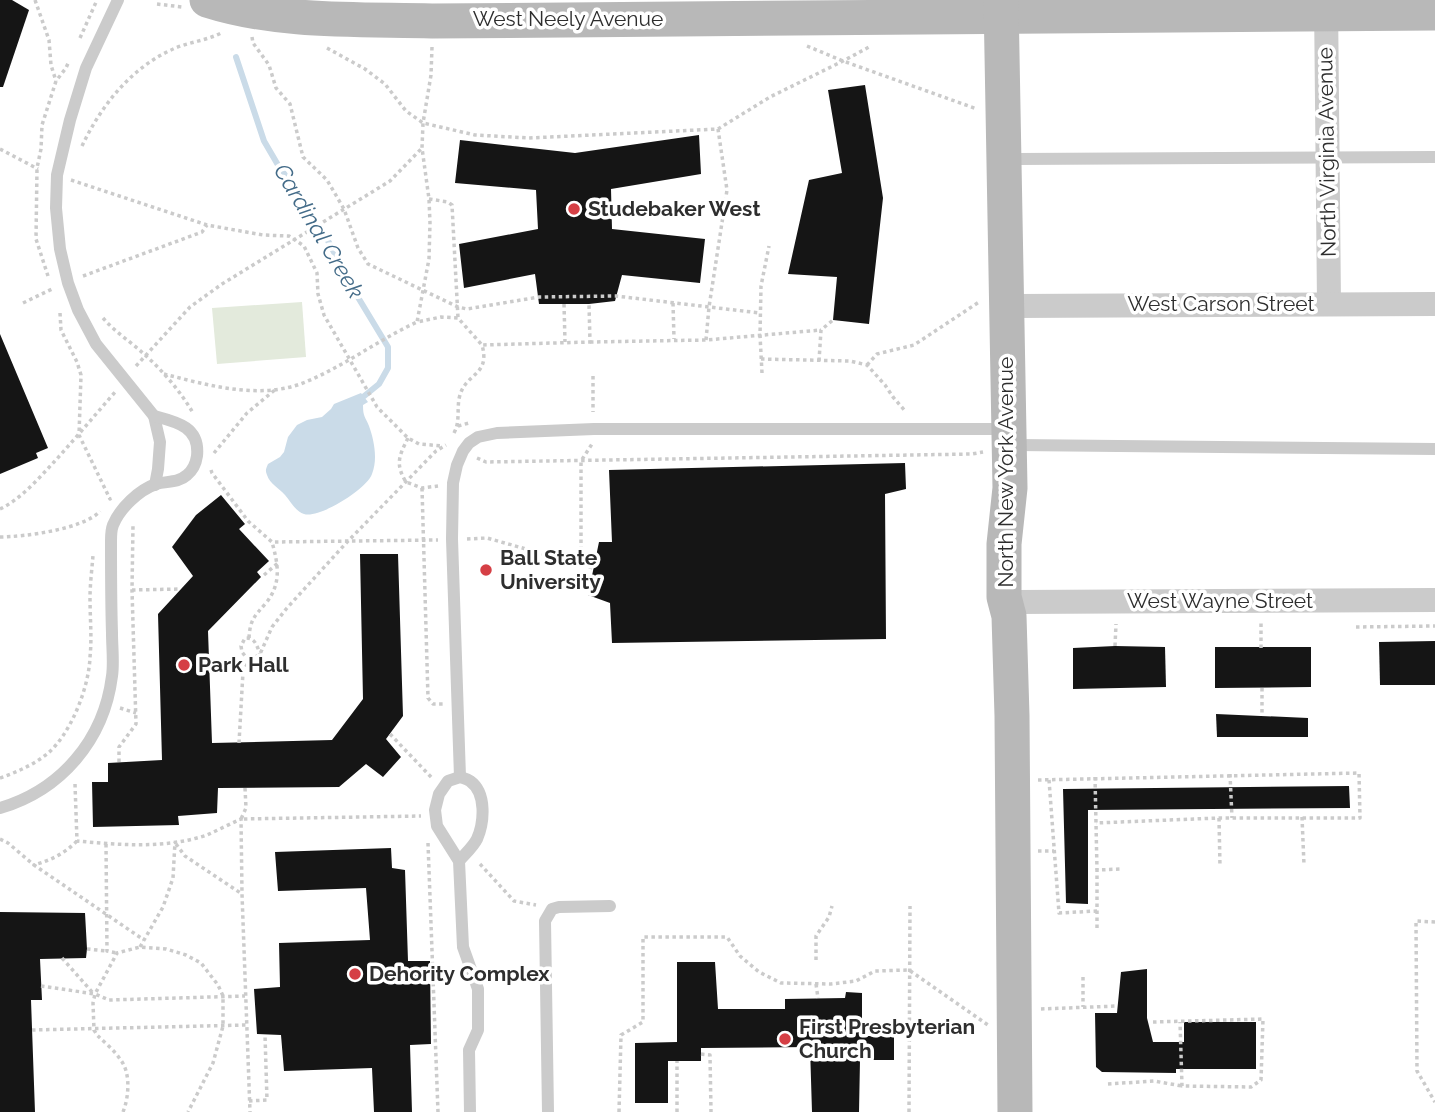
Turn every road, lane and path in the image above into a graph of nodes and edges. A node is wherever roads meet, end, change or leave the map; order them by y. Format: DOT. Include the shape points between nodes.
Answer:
graph roads {
  1 [pos="35,0"];
  2 [pos="97,0"];
  3 [pos="118,0"];
  4 [pos="1326,7"];
  5 [pos="1001,8"];
  6 [pos="218,13"];
  7 [pos="1435,13"];
  8 [pos="250,30"];
  9 [pos="319,41"];
  10 [pos="799,43"];
  11 [pos="875,43"];
  12 [pos="76,45"];
  13 [pos="432,48"];
  14 [pos="71,57"];
  15 [pos="843,61"];
  16 [pos="56,81"];
  17 [pos="983,112"];
  18 [pos="423,123"];
  19 [pos="718,129"];
  20 [pos="422,148"];
  21 [pos="0,149"];
  22 [pos="80,157"];
  23 [pos="1435,157"];
  24 [pos="1328,158"];
  25 [pos="1003,159"];
  26 [pos="37,168"];
  27 [pos="44,171"];
  28 [pos="74,191"];
  29 [pos="429,199"];
  30 [pos="344,209"];
  31 [pos="207,225"];
  32 [pos="295,240"];
  33 [pos="769,246"];
  34 [pos="81,267"];
  35 [pos="48,277"];
  36 [pos="52,289"];
  37 [pos="424,290"];
  38 [pos="996,301"];
  39 [pos="23,303"];
  40 [pos="673,303"];
  41 [pos="564,304"];
  42 [pos="589,304"];
  43 [pos="1329,304"];
  44 [pos="1435,304"];
  45 [pos="458,307"];
  46 [pos="709,307"];
  47 [pos="60,313"];
  48 [pos="760,313"];
  49 [pos="99,314"];
  50 [pos="458,317"];
  51 [pos="833,320"];
  52 [pos="417,322"];
  53 [pos="821,330"];
  54 [pos="760,335"];
  55 [pos="674,340"];
  56 [pos="706,340"];
  57 [pos="565,342"];
  58 [pos="590,342"];
  59 [pos="482,345"];
  60 [pos="145,355"];
  61 [pos="761,359"];
  62 [pos="349,361"];
  63 [pos="819,361"];
  64 [pos="867,365"];
  65 [pos="762,373"];
  66 [pos="162,374"];
  67 [pos="593,376"];
  68 [pos="124,381"];
  69 [pos="276,389"];
  70 [pos="893,412"];
  71 [pos="154,416"];
  72 [pos="198,421"];
  73 [pos="472,422"];
  74 [pos="458,426"];
  75 [pos="594,429"];
  76 [pos="79,435"];
  77 [pos="408,438"];
  78 [pos="1001,442"];
  79 [pos="208,446"];
  80 [pos="446,446"];
  81 [pos="452,448"];
  82 [pos="1435,449"];
  83 [pos="446,453"];
  84 [pos="475,457"];
  85 [pos="210,460"];
  86 [pos="580,461"];
  87 [pos="406,482"];
  88 [pos="439,484"];
  89 [pos="155,485"];
  90 [pos="422,488"];
  91 [pos="135,497"];
  92 [pos="110,499"];
  93 [pos="0,509"];
  94 [pos="0,537"];
  95 [pos="452,539"];
  96 [pos="424,540"];
  97 [pos="348,541"];
  98 [pos="272,542"];
  99 [pos="93,556"];
  100 [pos="278,563"];
  101 [pos="581,564"];
  102 [pos="593,568"];
  103 [pos="264,575"];
  104 [pos="181,589"];
  105 [pos="132,590"];
  106 [pos="1435,600"];
  107 [pos="1006,602"];
  108 [pos="1435,626"];
  109 [pos="1356,627"];
  110 [pos="249,638"];
  111 [pos="260,654"];
  112 [pos="249,661"];
  113 [pos="1262,688"];
  114 [pos="447,704"];
  115 [pos="118,707"];
  116 [pos="136,713"];
  117 [pos="1262,716"];
  118 [pos="390,734"];
  119 [pos="239,743"];
  120 [pos="119,762"];
  121 [pos="1230,774"];
  122 [pos="460,777"];
  123 [pos="0,778"];
  124 [pos="1095,778"];
  125 [pos="75,779"];
  126 [pos="436,782"];
  127 [pos="245,788"];
  128 [pos="0,808"];
  129 [pos="425,816"];
  130 [pos="1302,817"];
  131 [pos="1219,818"];
  132 [pos="241,819"];
  133 [pos="1232,819"];
  134 [pos="1096,823"];
  135 [pos="428,834"];
  136 [pos="0,839"];
  137 [pos="77,841"];
  138 [pos="175,842"];
  139 [pos="106,844"];
  140 [pos="476,860"];
  141 [pos="459,861"];
  142 [pos="34,865"];
  143 [pos="1304,865"];
  144 [pos="1220,867"];
  145 [pos="1121,869"];
  146 [pos="1097,870"];
  147 [pos="242,894"];
  148 [pos="610,906"];
  149 [pos="832,906"];
  150 [pos="910,906"];
  151 [pos="552,909"];
  152 [pos="1097,911"];
  153 [pos="106,914"];
  154 [pos="1435,922"];
  155 [pos="1097,928"];
  156 [pos="144,940"];
  157 [pos="140,947"];
  158 [pos="87,949"];
  159 [pos="107,951"];
  160 [pos="117,953"];
  161 [pos="62,958"];
  162 [pos="816,960"];
  163 [pos="909,970"];
  164 [pos="1083,977"];
  165 [pos="816,984"];
  166 [pos="41,986"];
  167 [pos="95,994"];
  168 [pos="223,996"];
  169 [pos="245,996"];
  170 [pos="818,998"];
  171 [pos="1117,1006"];
  172 [pos="1083,1007"];
  173 [pos="1032,1010"];
  174 [pos="1153,1022"];
  175 [pos="1180,1022"];
  176 [pos="246,1025"];
  177 [pos="987,1025"];
  178 [pos="223,1026"];
  179 [pos="32,1030"];
  180 [pos="94,1030"];
  181 [pos="265,1035"];
  182 [pos="701,1054"];
  183 [pos="677,1061"];
  184 [pos="1108,1084"];
  185 [pos="1182,1086"];
  186 [pos="250,1101"];
  187 [pos="1435,1102"];
  188 [pos="123,1112"];
  189 [pos="188,1112"];
  190 [pos="250,1112"];
  191 [pos="438,1112"];
  192 [pos="470,1112"];
  193 [pos="548,1112"];
  194 [pos="620,1112"];
  195 [pos="677,1112"];
  196 [pos="711,1112"];
  197 [pos="909,1112"];
  198 [pos="1015,1112"];
  1 -- 16 [label="path" via="49,40"];
  2 -- 12 [label="path"];
  3 -- 68 [label="lane" via="86,68 69,120 57,175 56,208 60,249 78,310"];
  4 -- 5 [label="street, West Neely Avenue"];
  4 -- 7 [label="street, West Neely Avenue"];
  4 -- 24 [label="street, North Virginia Avenue"];
  5 -- 6 [label="street, West Neely Avenue" via="445,20 281,16 226,6"];
  5 -- 25 [label="street, North New York Avenue"];
  6 -- 22 [label="path" via="220,34 171,50 127,80 91,128"];
  8 -- 30 [label="path" via="276,88 290,104 303,157 327,180"];
  9 -- 18 [label="path" via="365,69"];
  10 -- 15 [label="path"];
  11 -- 15 [label="path"];
  13 -- 18 [label="path"];
  14 -- 16 [label="path"];
  15 -- 17 [label="path"];
  15 -- 19 [label="path"];
  16 -- 26 [label="path"];
  18 -- 19 [label="path" via="475,135 529,138"];
  18 -- 20 [label="path"];
  19 -- 46 [label="path" via="727,190"];
  20 -- 29 [label="path"];
  20 -- 30 [label="path" via="390,181"];
  21 -- 26 [label="path"];
  23 -- 24 [label="lane"];
  24 -- 25 [label="lane"];
  24 -- 43 [label="street, North Virginia Avenue"];
  25 -- 38 [label="street, North New York Avenue"];
  26 -- 27 [label="path"];
  26 -- 35 [label="path" via="36,239"];
  28 -- 31 [label="path" via="72,180"];
  29 -- 37 [label="path"];
  29 -- 45 [label="path" via="452,205"];
  30 -- 32 [label="path"];
  30 -- 37 [label="path" via="368,264"];
  31 -- 32 [label="path"];
  31 -- 34 [label="path" via="202,232 83,276"];
  32 -- 60 [label="path" via="190,307"];
  32 -- 62 [label="path" via="312,260 324,315"];
  33 -- 48 [label="path"];
  36 -- 39 [label="path"];
  37 -- 45 [label="path"];
  37 -- 52 [label="path"];
  38 -- 43 [label="street, West Carson Street"];
  38 -- 64 [label="path" via="914,345 877,354"];
  38 -- 78 [label="street, North New York Avenue"];
  40 -- 45 [label="path" via="590,296"];
  40 -- 46 [label="path"];
  40 -- 55 [label="path"];
  41 -- 57 [label="path"];
  42 -- 58 [label="path"];
  43 -- 44 [label="street, West Carson Street"];
  45 -- 50 [label="path"];
  46 -- 48 [label="path"];
  46 -- 56 [label="path"];
  47 -- 76 [label="path" via="61,330 80,375"];
  48 -- 54 [label="path"];
  49 -- 60 [label="path"];
  50 -- 52 [label="path"];
  50 -- 59 [label="path"];
  51 -- 53 [label="path"];
  52 -- 62 [label="path"];
  53 -- 54 [label="path"];
  53 -- 63 [label="path"];
  54 -- 56 [label="path"];
  54 -- 61 [label="path"];
  55 -- 56 [label="path"];
  55 -- 58 [label="path"];
  57 -- 58 [label="path"];
  57 -- 59 [label="path"];
  59 -- 74 [label="path" via="485,360 459,398"];
  60 -- 66 [label="path"];
  60 -- 68 [label="path"];
  61 -- 63 [label="path"];
  61 -- 65 [label="path"];
  62 -- 69 [label="path" via="301,384"];
  62 -- 77 [label="path" via="377,407"];
  63 -- 64 [label="path"];
  64 -- 70 [label="path" via="906,412"];
  66 -- 69 [label="path" via="229,388"];
  66 -- 72 [label="path"];
  67 -- 75 [label="path"];
  68 -- 71 [label="lane"];
  68 -- 76 [label="path"];
  69 -- 85 [label="path" via="247,413"];
  71 -- 89 [label="lane" via="160,442"];
  71 -- 89 [label="lane" via="184,426 198,445 197,461 190,472 180,480"];
  73 -- 74 [label="path"];
  74 -- 80 [label="path"];
  75 -- 78 [label="lane"];
  75 -- 86 [label="path" via="594,441"];
  75 -- 95 [label="lane" via="497,433 470,443 453,483"];
  76 -- 92 [label="path"];
  76 -- 93 [label="path" via="33,485"];
  77 -- 80 [label="path" via="419,444"];
  77 -- 87 [label="path" via="398,461"];
  78 -- 82 [label="lane"];
  78 -- 86 [label="path" via="959,455"];
  78 -- 107 [label="street, North New York Avenue" via="1010,488 1004,544"];
  79 -- 85 [label="path"];
  80 -- 81 [label="path"];
  80 -- 83 [label="path"];
  80 -- 87 [label="path"];
  84 -- 86 [label="path" via="486,462"];
  85 -- 98 [label="path" via="212,474"];
  86 -- 101 [label="path"];
  87 -- 90 [label="path"];
  87 -- 97 [label="path"];
  88 -- 90 [label="path"];
  89 -- 91 [label="lane"];
  90 -- 96 [label="path"];
  91 -- 92 [label="path" via="128,489"];
  91 -- 105 [label="path" via="144,509 133,525"];
  91 -- 128 [label="lane" via="113,526 113,675 100,720 66,770 39,792"];
  92 -- 94 [label="path" via="95,516 65,528"];
  95 -- 96 [label="path"];
  95 -- 101 [label="path" via="488,538"];
  95 -- 122 [label="lane"];
  96 -- 97 [label="path"];
  96 -- 114 [label="path" via="428,698 433,704"];
  97 -- 98 [label="path"];
  97 -- 111 [label="path" via="272,627"];
  98 -- 100 [label="path"];
  99 -- 123 [label="path" via="90,658 79,706 50,752"];
  100 -- 103 [label="path"];
  100 -- 110 [label="path" via="275,587 253,617"];
  101 -- 102 [label="path"];
  104 -- 105 [label="path"];
  105 -- 116 [label="path"];
  106 -- 107 [label="street, West Wayne Street"];
  107 -- 198 [label="street, North New York Avenue" via="1012,716"];
  108 -- 109 [label="path"];
  110 -- 111 [label="path"];
  110 -- 112 [label="path" via="241,646"];
  111 -- 112 [label="path"];
  112 -- 119 [label="path" via="243,672"];
  113 -- 117 [label="path"];
  115 -- 116 [label="path"];
  116 -- 120 [label="path" via="136,724 119,747"];
  118 -- 126 [label="path"];
  121 -- 124 [label="path"];
  121 -- 130 [label="path" via="1359,772 1360,818"];
  121 -- 133 [label="path"];
  122 -- 141 [label="lane" via="478,790 482,823 476,841"];
  122 -- 141 [label="lane" via="448,781 435,810 437,826"];
  124 -- 134 [label="path"];
  124 -- 152 [label="path" via="1049,780 1059,913"];
  125 -- 137 [label="path"];
  127 -- 132 [label="path" via="246,808"];
  129 -- 132 [label="path"];
  130 -- 133 [label="path"];
  130 -- 143 [label="path"];
  131 -- 133 [label="path"];
  131 -- 134 [label="path"];
  131 -- 144 [label="path"];
  132 -- 138 [label="path" via="207,835"];
  132 -- 147 [label="path"];
  134 -- 146 [label="path"];
  135 -- 191 [label="path"];
  136 -- 142 [label="path"];
  137 -- 139 [label="path"];
  137 -- 142 [label="path" via="51,860"];
  138 -- 139 [label="path"];
  138 -- 147 [label="path" via="185,856"];
  138 -- 156 [label="path" via="173,878"];
  139 -- 153 [label="path"];
  140 -- 151 [label="path" via="514,901"];
  141 -- 192 [label="lane" via="463,947 478,989 478,1030 468,1050"];
  142 -- 153 [label="path"];
  145 -- 146 [label="path"];
  146 -- 152 [label="path"];
  147 -- 169 [label="path"];
  148 -- 151 [label="lane"];
  149 -- 162 [label="path" via="816,936"];
  150 -- 163 [label="path"];
  151 -- 193 [label="lane" via="545,921"];
  152 -- 155 [label="path"];
  153 -- 156 [label="path"];
  153 -- 159 [label="path"];
  154 -- 187 [label="path" via="1416,922 1417,1071"];
  156 -- 157 [label="path"];
  157 -- 160 [label="path"];
  157 -- 168 [label="path" via="166,949 201,963"];
  158 -- 159 [label="path"];
  159 -- 160 [label="path"];
  160 -- 167 [label="path"];
  161 -- 167 [label="path"];
  163 -- 165 [label="path" via="875,971 856,981"];
  163 -- 177 [label="path"];
  163 -- 197 [label="path"];
  164 -- 172 [label="path"];
  165 -- 170 [label="path"];
  165 -- 194 [label="path" via="781,983 759,972 727,937 643,937 643,1023 621,1035"];
  166 -- 167 [label="path"];
  167 -- 168 [label="path" via="109,1000"];
  167 -- 180 [label="path"];
  168 -- 169 [label="path"];
  168 -- 178 [label="path"];
  169 -- 176 [label="path"];
  171 -- 172 [label="path"];
  172 -- 173 [label="path"];
  174 -- 175 [label="path"];
  175 -- 185 [label="path"];
  175 -- 185 [label="path" via="1263,1019 1261,1080 1251,1087"];
  176 -- 178 [label="path"];
  176 -- 186 [label="path"];
  178 -- 180 [label="path"];
  178 -- 189 [label="path" via="213,1063"];
  179 -- 180 [label="path"];
  180 -- 188 [label="path" via="122,1060 128,1076"];
  181 -- 186 [label="path" via="267,1100"];
  182 -- 196 [label="path" via="710,1055"];
  183 -- 195 [label="path"];
  184 -- 185 [label="path" via="1154,1081"];
  186 -- 190 [label="path"];
}
